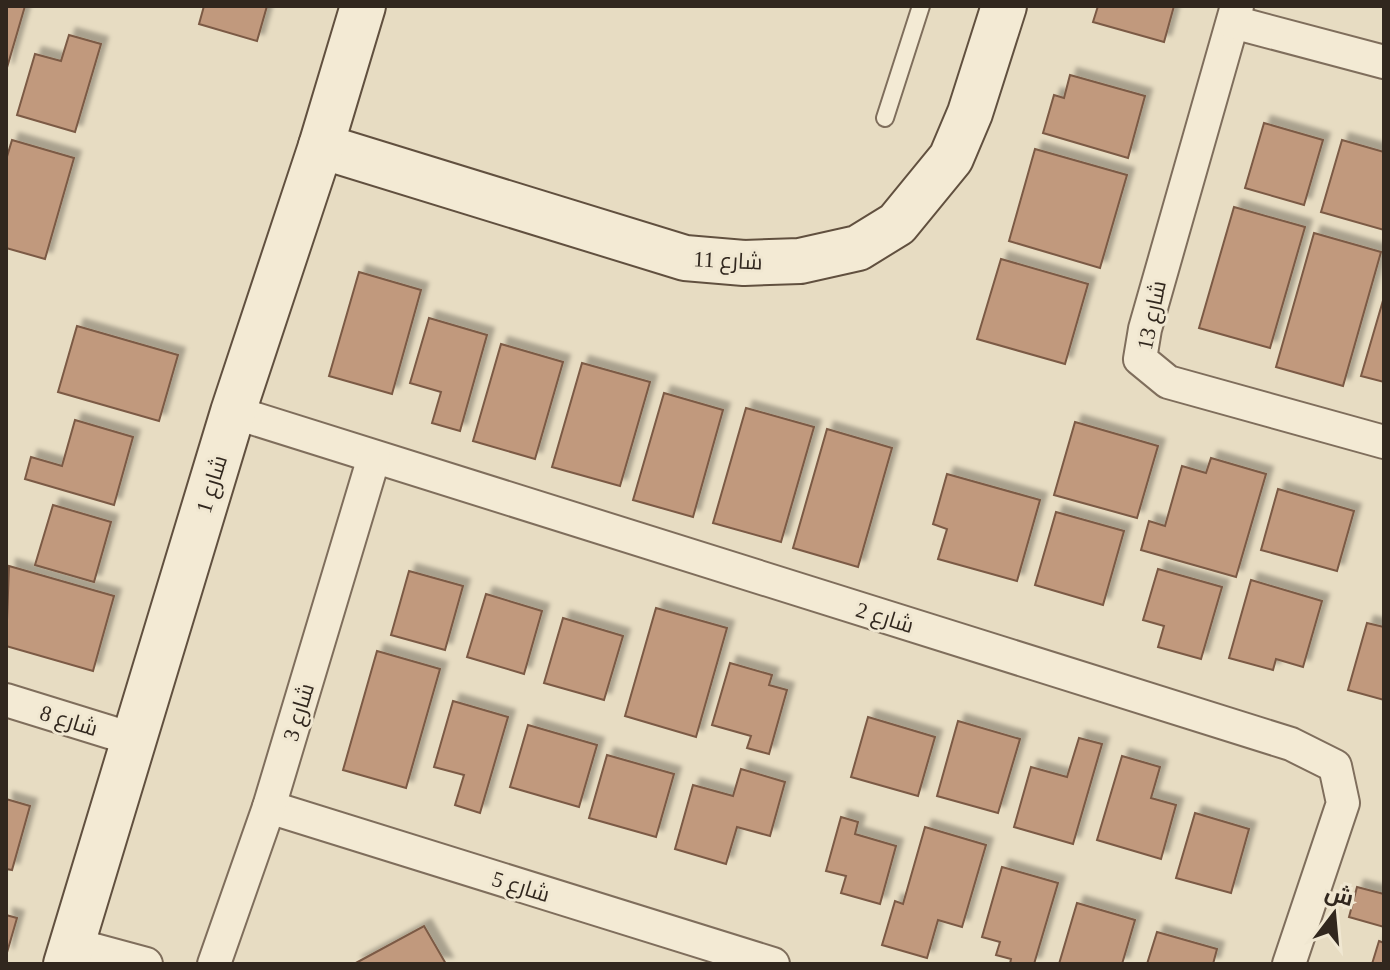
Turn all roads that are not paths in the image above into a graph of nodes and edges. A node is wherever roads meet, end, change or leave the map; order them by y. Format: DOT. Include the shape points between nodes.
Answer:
graph roads {
  1 [pos="363,6"];
  2 [pos="921,6"];
  3 [pos="1004,6"];
  4 [pos="1235,14"];
  5 [pos="1384,62"];
  6 [pos="885,118"];
  7 [pos="321,146"];
  8 [pos="233,412"];
  9 [pos="1384,442"];
  10 [pos="374,457"];
  11 [pos="6,700"];
  12 [pos="132,739"];
  13 [pos="269,807"];
  14 [pos="69,954"];
  15 [pos="703,954"];
  16 [pos="146,964"];
  17 [pos="214,964"];
  18 [pos="773,964"];
  19 [pos="1289,964"];
  1 -- 7 [label="street, شارع 1"];
  2 -- 6 [label="lane"];
  3 -- 7 [label="street, شارع 11" via="951,158 897,224 858,248 800,261 685,258"];
  4 -- 5 [label="street, شارع 13"];
  4 -- 9 [label="street, شارع 13" via="1140,359 1168,382"];
  7 -- 8 [label="street, شارع 1"];
  8 -- 10 [label="street, شارع 2"];
  8 -- 12 [label="street, شارع 1"];
  10 -- 13 [label="street, شارع 3"];
  10 -- 19 [label="street, شارع 2" via="1291,744 1335,766 1343,803"];
  11 -- 12 [label="street, شارع 8"];
  12 -- 14 [label="street, شارع 1"];
  13 -- 15 [label="street, شارع 5"];
  13 -- 17 [label="street, شارع 3"];
  14 -- 16 [label="street"];
  15 -- 18 [label="street, شارع 5"];
}
